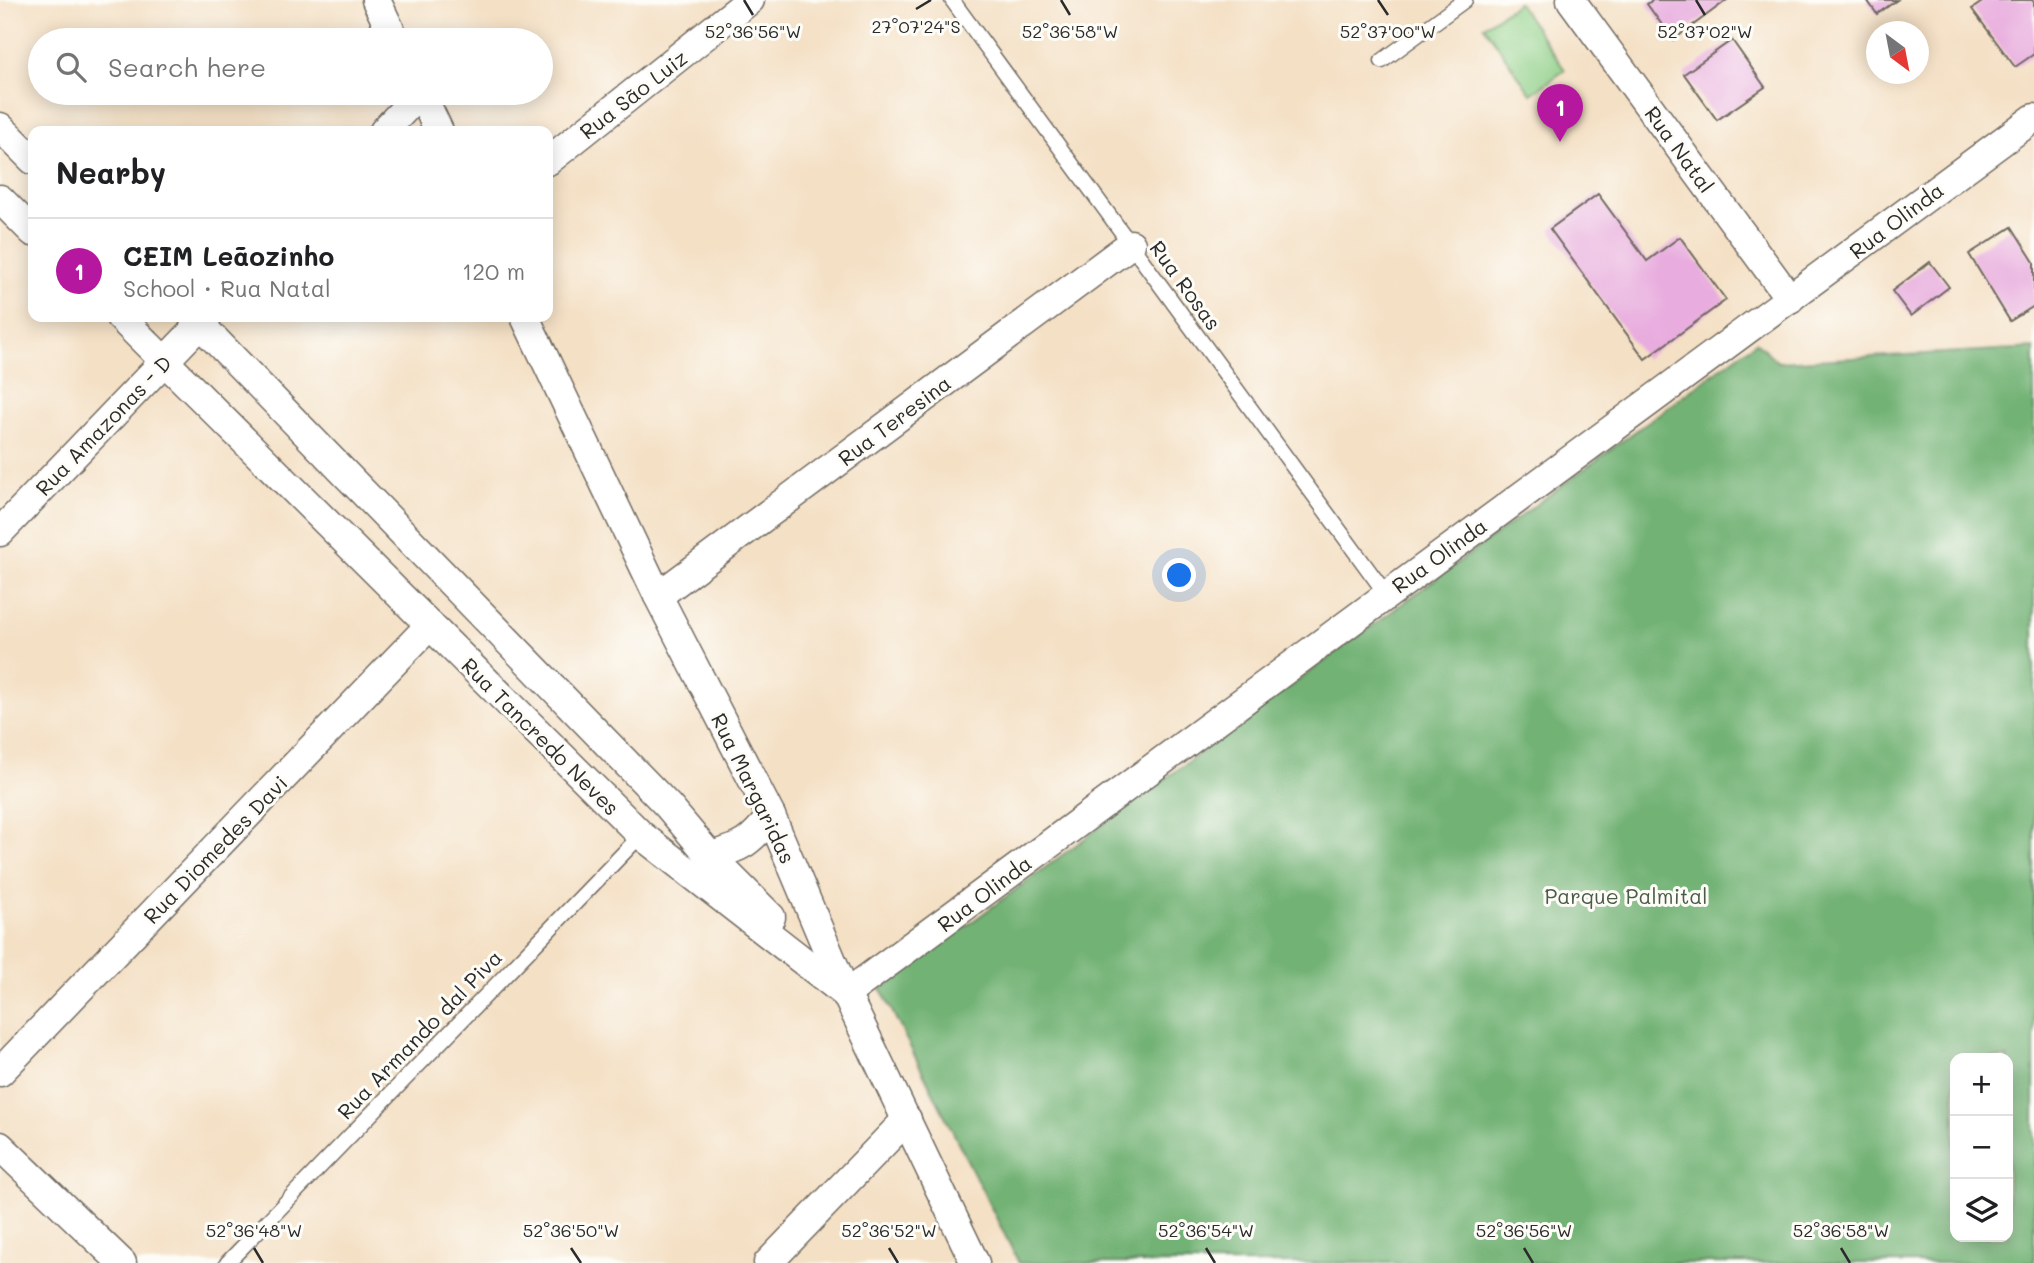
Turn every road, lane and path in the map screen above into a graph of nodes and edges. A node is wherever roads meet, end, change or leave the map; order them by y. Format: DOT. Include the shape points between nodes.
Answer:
graph roads {
  1 [pos="376,0"];
  2 [pos="750,0"];
  3 [pos="952,0"];
  4 [pos="1465,0"];
  5 [pos="1571,0"];
  6 [pos="390,28"];
  7 [pos="1382,61"];
  8 [pos="409,105"];
  9 [pos="427,105"];
  10 [pos="2034,118"];
  11 [pos="389,126"];
  12 [pos="437,126"];
  13 [pos="0,127"];
  14 [pos="28,155"];
  15 [pos="553,157"];
  16 [pos="0,199"];
  17 [pos="28,227"];
  18 [pos="1130,244"];
  19 [pos="1790,299"];
  20 [pos="125,322"];
  21 [pos="197,322"];
  22 [pos="203,322"];
  23 [pos="527,322"];
  24 [pos="164,361"];
  25 [pos="0,532"];
  26 [pos="1386,594"];
  27 [pos="658,596"];
  28 [pos="430,625"];
  29 [pos="771,816"];
  30 [pos="641,835"];
  31 [pos="710,856"];
  32 [pos="846,995"];
  33 [pos="0,1072"];
  34 [pos="907,1119"];
  35 [pos="0,1146"];
  36 [pos="122,1263"];
  37 [pos="227,1263"];
  38 [pos="768,1263"];
  39 [pos="975,1263"];
  1 -- 6 [label="street"];
  2 -- 15 [label="street, Rua São Luiz"];
  3 -- 18 [label="lane, Rua Rosas"];
  4 -- 7 [label="lane"];
  5 -- 19 [label="street, Rua Natal"];
  8 -- 11 [label="street"];
  9 -- 12 [label="street"];
  10 -- 19 [label="street, Rua Olinda"];
  13 -- 14 [label="street"];
  16 -- 17 [label="street"];
  18 -- 26 [label="lane, Rua Rosas"];
  18 -- 27 [label="street, Rua Teresina"];
  19 -- 26 [label="street, Rua Olinda"];
  20 -- 24 [label="street, Rua Tancredo Neves"];
  21 -- 24 [label="street, Rua Amazonas - D"];
  22 -- 31 [label="street, Rua Tancredo Neves" via="668,806"];
  23 -- 27 [label="street, Rua Margaridas"];
  24 -- 25 [label="street, Rua Amazonas - D"];
  24 -- 28 [label="street, Rua Tancredo Neves"];
  26 -- 32 [label="street, Rua Olinda"];
  27 -- 29 [label="street, Rua Margaridas"];
  28 -- 30 [label="street, Rua Tancredo Neves"];
  28 -- 33 [label="street, Rua Diomedes Davi"];
  29 -- 31 [label="street" via="755,837"];
  29 -- 32 [label="street, Rua Margaridas"];
  30 -- 32 [label="street, Rua Tancredo Neves"];
  30 -- 37 [label="lane, Rua Armando dal Piva"];
  31 -- 32 [label="street, Rua Tancredo Neves"];
  32 -- 34 [label="street, Rua Margaridas"];
  34 -- 38 [label="street"];
  34 -- 39 [label="street, Rua Margaridas"];
  35 -- 36 [label="street"];
}
